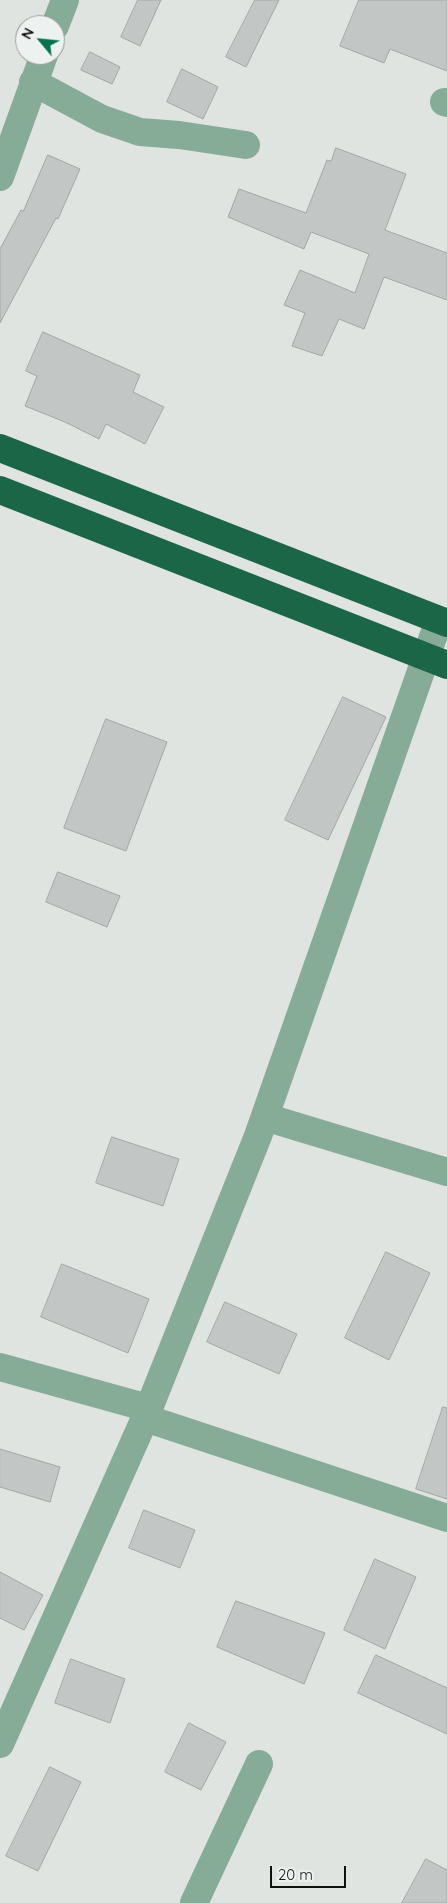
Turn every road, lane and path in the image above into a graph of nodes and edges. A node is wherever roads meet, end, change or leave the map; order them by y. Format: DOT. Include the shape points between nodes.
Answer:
graph roads {
  1 [pos="65,0"];
  2 [pos="59,15"];
  3 [pos="40,65"];
  4 [pos="34,82"];
  5 [pos="246,144"];
  6 [pos="0,177"];
  7 [pos="0,448"];
  8 [pos="2,496"];
  9 [pos="443,621"];
  10 [pos="437,661"];
  11 [pos="265,1117"];
  12 [pos="447,1172"];
  13 [pos="0,1367"];
  14 [pos="146,1413"];
  15 [pos="447,1518"];
  16 [pos="0,1744"];
  17 [pos="259,1764"];
  18 [pos="194,1903"];
  1 -- 2 [label="street"];
  3 -- 4 [label="street"];
  4 -- 5 [label="street" via="102,118 140,132"];
  4 -- 6 [label="street"];
  7 -- 9 [label="highway"];
  8 -- 10 [label="highway"];
  9 -- 10 [label="street"];
  10 -- 11 [label="street"];
  11 -- 12 [label="street"];
  11 -- 14 [label="street"];
  13 -- 14 [label="street"];
  14 -- 15 [label="street"];
  14 -- 16 [label="street"];
  17 -- 18 [label="street"];
}
